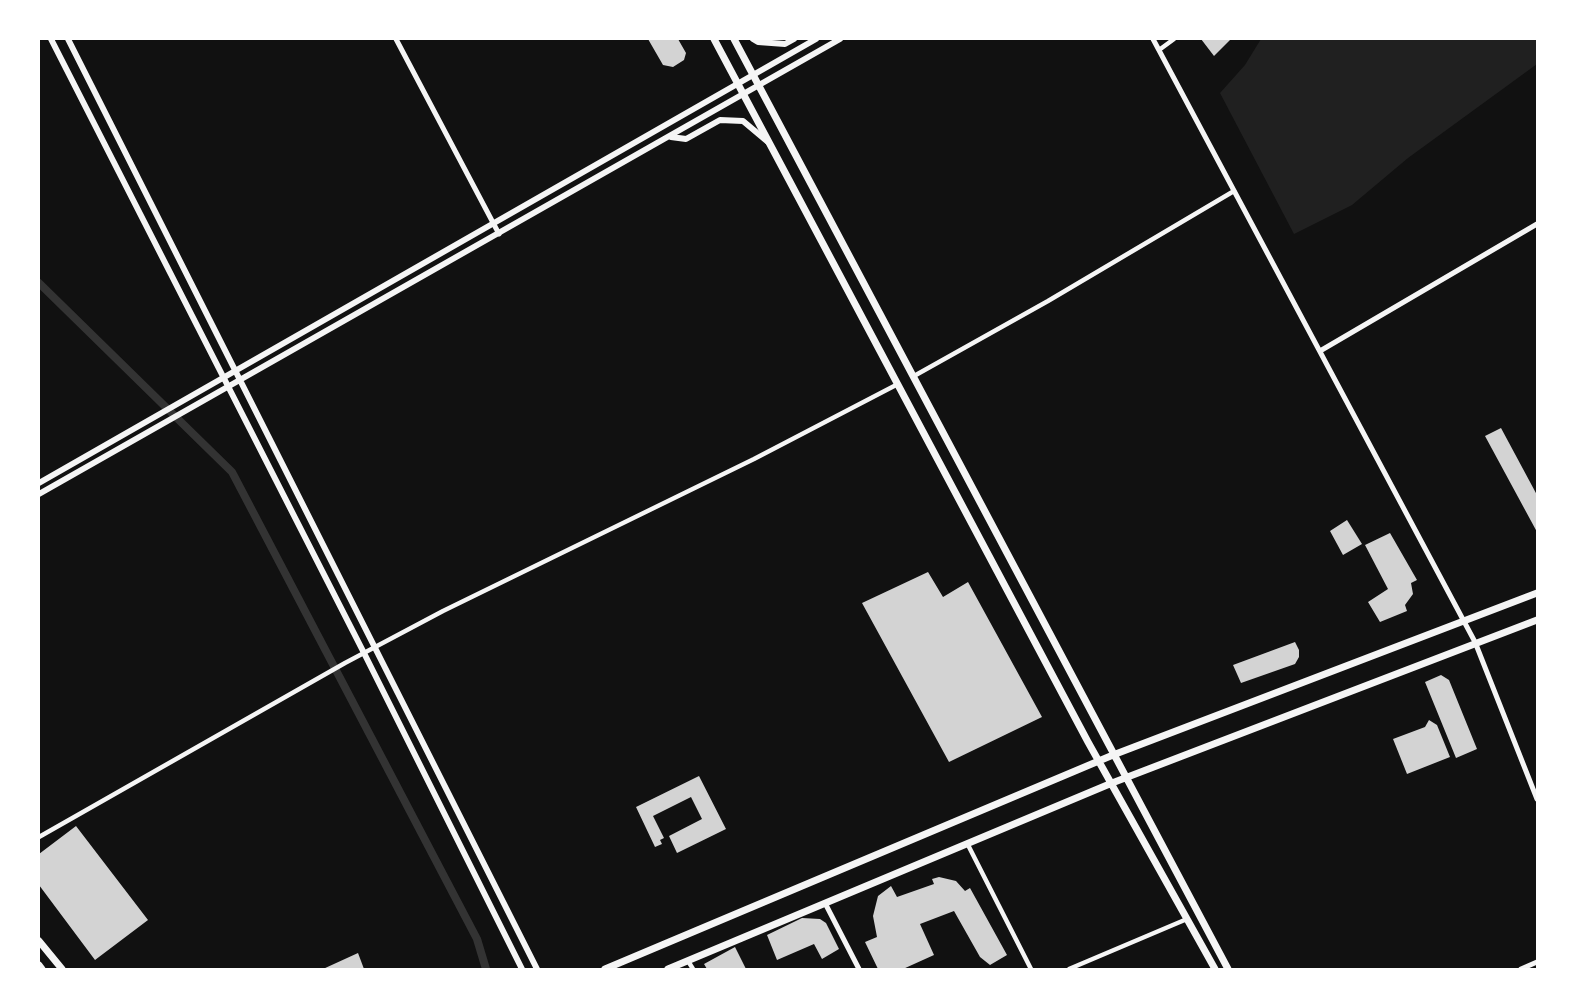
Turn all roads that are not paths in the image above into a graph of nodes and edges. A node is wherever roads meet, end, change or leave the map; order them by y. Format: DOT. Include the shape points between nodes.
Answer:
graph roads {
  1 [pos="51,39"];
  2 [pos="68,39"];
  3 [pos="396,39"];
  4 [pos="714,39"];
  5 [pos="735,39"];
  6 [pos="753,39"];
  7 [pos="794,39"];
  8 [pos="816,39"];
  9 [pos="840,39"];
  10 [pos="1153,39"];
  11 [pos="1174,39"];
  12 [pos="1159,50"];
  13 [pos="754,75"];
  14 [pos="738,84"];
  15 [pos="760,86"];
  16 [pos="744,96"];
  17 [pos="670,137"];
  18 [pos="770,144"];
  19 [pos="1234,191"];
  20 [pos="493,224"];
  21 [pos="1537,224"];
  22 [pos="499,234"];
  23 [pos="1320,351"];
  24 [pos="236,372"];
  25 [pos="914,376"];
  26 [pos="224,378"];
  27 [pos="240,380"];
  28 [pos="898,384"];
  29 [pos="229,387"];
  30 [pos="39,483"];
  31 [pos="39,494"];
  32 [pos="1537,593"];
  33 [pos="1537,620"];
  34 [pos="1464,621"];
  35 [pos="1475,642"];
  36 [pos="375,647"];
  37 [pos="364,653"];
  38 [pos="1113,755"];
  39 [pos="1099,761"];
  40 [pos="1126,778"];
  41 [pos="1112,783"];
  42 [pos="1537,799"];
  43 [pos="39,837"];
  44 [pos="967,843"];
  45 [pos="825,903"];
  46 [pos="1187,918"];
  47 [pos="39,941"];
  48 [pos="688,961"];
  49 [pos="1537,962"];
  50 [pos="39,965"];
  51 [pos="42,969"];
  52 [pos="62,969"];
  53 [pos="522,969"];
  54 [pos="537,969"];
  55 [pos="604,969"];
  56 [pos="668,969"];
  57 [pos="693,969"];
  58 [pos="859,969"];
  59 [pos="1031,969"];
  60 [pos="1069,969"];
  61 [pos="1215,969"];
  62 [pos="1228,969"];
  63 [pos="1521,969"];
  1 -- 26 [label="main road"];
  2 -- 24 [label="main road"];
  3 -- 20 [label="street"];
  4 -- 14 [label="main road"];
  5 -- 13 [label="main road"];
  6 -- 7 [label="main road" via="785,44"];
  8 -- 13 [label="main road"];
  9 -- 15 [label="main road"];
  10 -- 12 [label="street"];
  11 -- 12 [label="street"];
  12 -- 19 [label="street"];
  13 -- 14 [label="main road"];
  13 -- 15 [label="main road"];
  14 -- 16 [label="main road"];
  14 -- 20 [label="main road"];
  15 -- 16 [label="main road"];
  15 -- 25 [label="main road"];
  16 -- 17 [label="main road"];
  16 -- 18 [label="main road"];
  17 -- 18 [label="main road" via="686,140 720,120 743,121"];
  17 -- 22 [label="main road"];
  18 -- 28 [label="main road"];
  19 -- 23 [label="street"];
  19 -- 25 [label="street"];
  20 -- 22 [label="street"];
  20 -- 24 [label="main road"];
  21 -- 23 [label="street"];
  22 -- 27 [label="main road"];
  23 -- 34 [label="street"];
  24 -- 26 [label="main road"];
  24 -- 27 [label="main road"];
  25 -- 38 [label="main road"];
  26 -- 29 [label="main road"];
  26 -- 30 [label="main road"];
  27 -- 29 [label="main road"];
  27 -- 36 [label="main road"];
  28 -- 36 [label="street"];
  28 -- 39 [label="main road"];
  29 -- 31 [label="main road"];
  29 -- 37 [label="main road"];
  32 -- 34 [label="main road"];
  33 -- 35 [label="main road"];
  34 -- 35 [label="street"];
  34 -- 38 [label="main road"];
  35 -- 40 [label="main road"];
  35 -- 42 [label="street"];
  36 -- 37 [label="street"];
  36 -- 54 [label="main road"];
  37 -- 43 [label="street"];
  37 -- 53 [label="main road"];
  38 -- 39 [label="main road"];
  38 -- 40 [label="main road"];
  39 -- 41 [label="main road"];
  39 -- 55 [label="main road"];
  40 -- 41 [label="main road"];
  40 -- 62 [label="main road"];
  41 -- 44 [label="main road"];
  41 -- 46 [label="main road"];
  44 -- 45 [label="main road"];
  44 -- 59 [label="street"];
  45 -- 48 [label="main road"];
  45 -- 58 [label="street"];
  46 -- 60 [label="street"];
  46 -- 61 [label="main road"];
  47 -- 52 [label="main road"];
  48 -- 56 [label="main road"];
  48 -- 57 [label="street"];
  49 -- 63 [label="street"];
  50 -- 51 [label="main road"];
}
